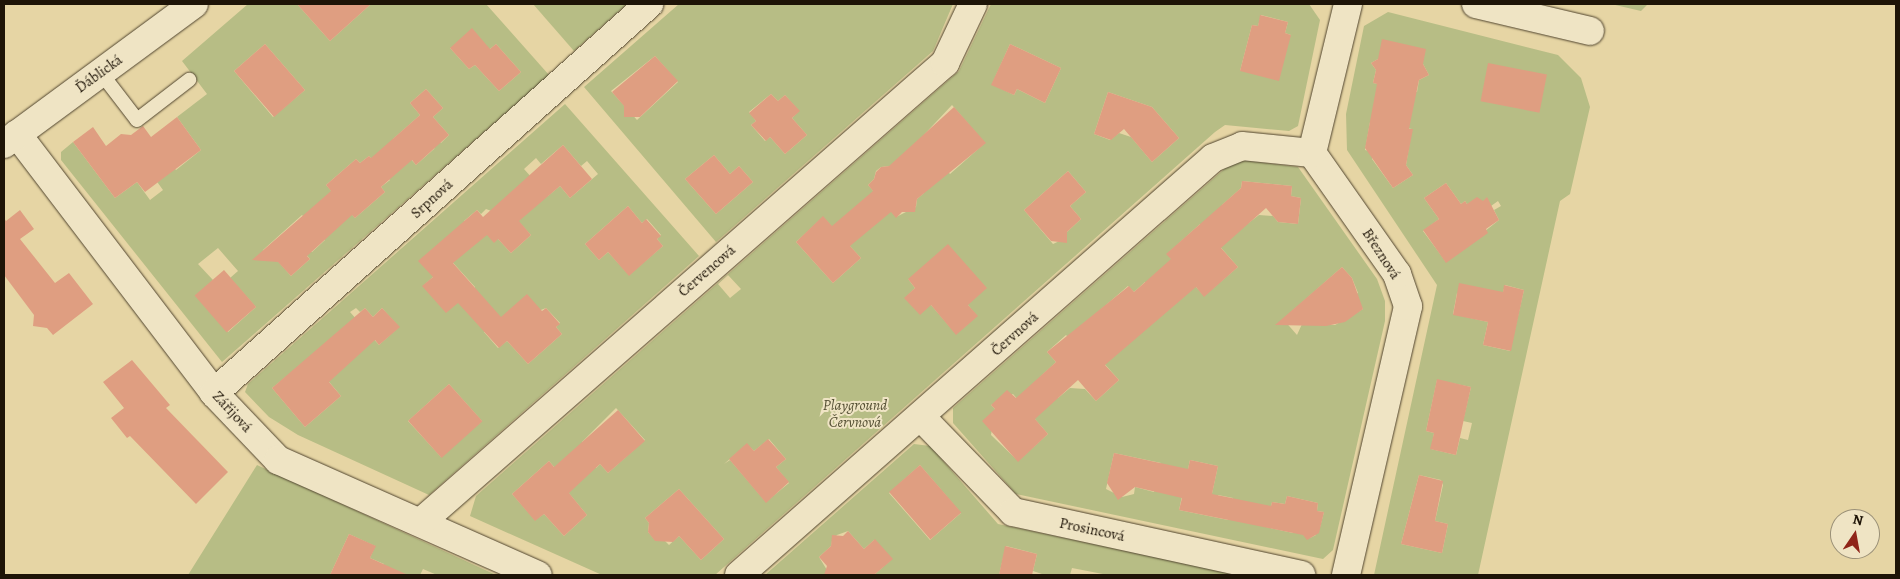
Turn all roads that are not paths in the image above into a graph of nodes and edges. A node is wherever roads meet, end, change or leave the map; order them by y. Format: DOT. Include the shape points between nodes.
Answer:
graph roads {
  1 [pos="194,4"];
  2 [pos="649,4"];
  3 [pos="972,4"];
  4 [pos="1348,4"];
  5 [pos="1476,4"];
  6 [pos="1590,31"];
  7 [pos="101,73"];
  8 [pos="189,80"];
  9 [pos="10,139"];
  10 [pos="1312,153"];
  11 [pos="214,393"];
  12 [pos="921,417"];
  13 [pos="420,522"];
  14 [pos="538,575"];
  15 [pos="739,575"];
  16 [pos="1301,575"];
  17 [pos="1346,575"];
  1 -- 7 [label="street, Ďáblická"];
  2 -- 11 [label="street, Srpnová"];
  3 -- 13 [label="street, Červencová" via="945,63"];
  4 -- 10 [label="street"];
  5 -- 6 [label="street"];
  7 -- 8 [label="lane" via="137,120"];
  7 -- 9 [label="street, Ďáblická"];
  9 -- 11 [label="street, Zářijová"];
  10 -- 12 [label="street, Červnová" via="1242,146 1213,158"];
  10 -- 17 [label="street, Březnová" via="1397,274 1408,306"];
  11 -- 13 [label="street, Zářijová" via="278,460"];
  12 -- 15 [label="street, Červnová"];
  12 -- 16 [label="street, Prosincová" via="1013,512"];
  13 -- 14 [label="street, Zářijová"];
}
